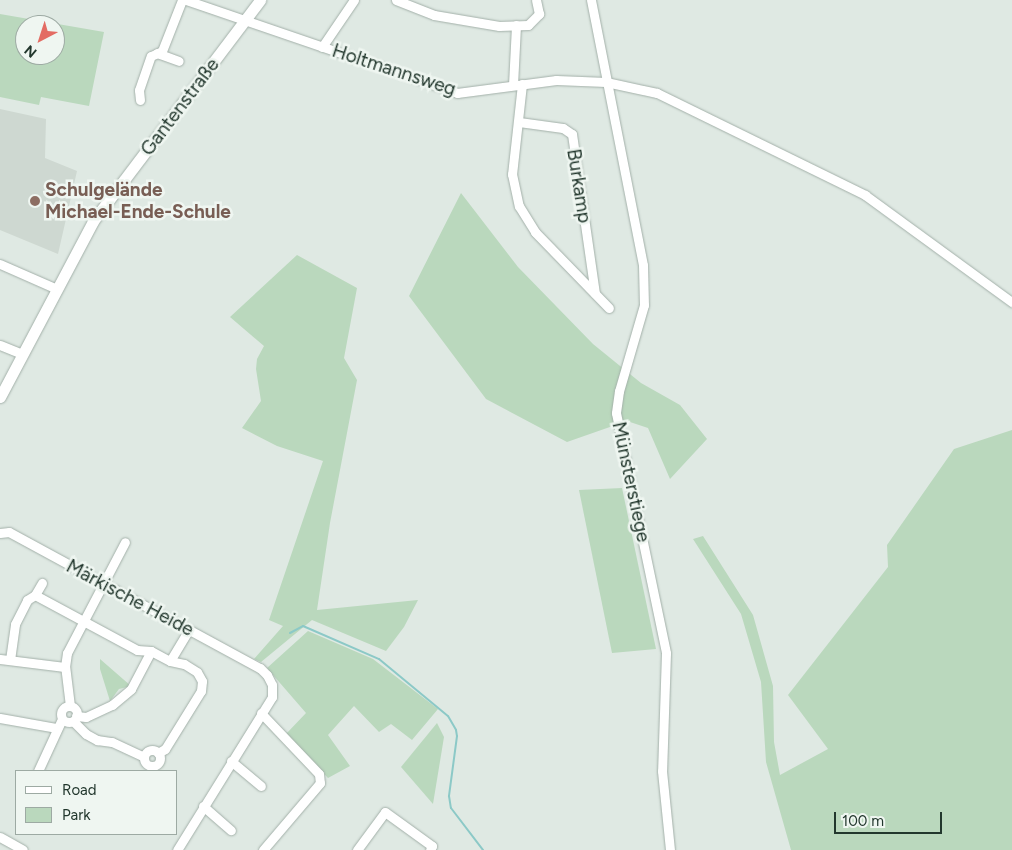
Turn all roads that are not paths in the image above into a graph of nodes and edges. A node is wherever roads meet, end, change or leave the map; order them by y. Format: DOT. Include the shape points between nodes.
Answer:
graph roads {
  1 [pos="187,0"];
  2 [pos="260,0"];
  3 [pos="354,0"];
  4 [pos="396,0"];
  5 [pos="536,0"];
  6 [pos="591,0"];
  7 [pos="245,21"];
  8 [pos="516,26"];
  9 [pos="322,47"];
  10 [pos="157,53"];
  11 [pos="179,61"];
  12 [pos="606,82"];
  13 [pos="517,84"];
  14 [pos="140,100"];
  15 [pos="518,122"];
  16 [pos="0,264"];
  17 [pos="55,288"];
  18 [pos="595,293"];
  19 [pos="1012,302"];
  20 [pos="609,308"];
  21 [pos="0,346"];
  22 [pos="22,354"];
  23 [pos="0,397"];
  24 [pos="1,535"];
  25 [pos="125,542"];
  26 [pos="42,583"];
  27 [pos="102,584"];
  28 [pos="35,595"];
  29 [pos="84,621"];
  30 [pos="189,629"];
  31 [pos="151,651"];
  32 [pos="0,659"];
  33 [pos="10,660"];
  34 [pos="170,661"];
  35 [pos="65,667"];
  36 [pos="70,706"];
  37 [pos="261,713"];
  38 [pos="0,718"];
  39 [pos="75,718"];
  40 [pos="62,719"];
  41 [pos="57,728"];
  42 [pos="231,761"];
  43 [pos="147,765"];
  44 [pos="38,770"];
  45 [pos="261,786"];
  46 [pos="203,806"];
  47 [pos="231,830"];
  48 [pos="0,837"];
  49 [pos="23,850"];
  50 [pos="177,850"];
  51 [pos="263,850"];
  52 [pos="357,850"];
  53 [pos="430,850"];
  54 [pos="670,850"];
  1 -- 7 [label="street, Holtmannsweg"];
  1 -- 10 [label="street" via="162,51"];
  2 -- 7 [label="street, Gantenstraße"];
  3 -- 9 [label="street"];
  4 -- 8 [label="street" via="434,15"];
  5 -- 8 [label="street" via="539,14 528,25"];
  6 -- 12 [label="street, Münsterstiege"];
  7 -- 9 [label="street, Holtmannsweg"];
  7 -- 17 [label="street, Gantenstraße" via="92,221"];
  8 -- 13 [label="street"];
  9 -- 13 [label="street, Holtmannsweg" via="457,93"];
  10 -- 11 [label="street"];
  10 -- 14 [label="street" via="151,56 139,90"];
  12 -- 13 [label="street, Holtmannsweg" via="556,80"];
  12 -- 19 [label="street, Holtmannsweg" via="670,98 706,119 865,195"];
  12 -- 54 [label="street, Münsterstiege" via="643,266 644,305 619,391 616,413 666,653 662,771"];
  13 -- 15 [label="street"];
  15 -- 18 [label="street" via="512,174 518,206 535,232"];
  15 -- 18 [label="street, Burkamp" via="563,128 572,134"];
  16 -- 17 [label="street"];
  17 -- 22 [label="street, Gantenstraße"];
  18 -- 20 [label="street"];
  21 -- 22 [label="street"];
  22 -- 23 [label="street, Gantenstraße"];
  24 -- 27 [label="street, Märkische Heide" via="9,532"];
  25 -- 27 [label="street"];
  26 -- 28 [label="street"];
  27 -- 29 [label="street"];
  27 -- 30 [label="street, Märkische Heide"];
  28 -- 29 [label="street"];
  28 -- 33 [label="street" via="27,600 15,624"];
  29 -- 31 [label="street" via="138,650"];
  29 -- 35 [label="street" via="67,653"];
  30 -- 34 [label="street"];
  30 -- 37 [label="street, Märkische Heide" via="267,675 273,690"];
  31 -- 34 [label="street"];
  31 -- 39 [label="street" via="131,689 112,705 86,717"];
  32 -- 33 [label="street"];
  33 -- 35 [label="street"];
  34 -- 43 [label="street" via="184,664 197,672 202,680 201,691 164,750 147,752"];
  35 -- 36 [label="street"];
  36 -- 39 [label="street" via="75,710"];
  36 -- 40 [label="street" via="64,708"];
  37 -- 42 [label="street"];
  37 -- 51 [label="street" via="319,774 320,783"];
  38 -- 41 [label="street"];
  39 -- 40 [label="street" via="67,722"];
  39 -- 43 [label="street" via="86,734 112,742"];
  40 -- 41 [label="street"];
  41 -- 44 [label="street"];
  42 -- 45 [label="street"];
  42 -- 46 [label="street"];
  46 -- 47 [label="street"];
  46 -- 50 [label="street"];
  48 -- 49 [label="street"];
  52 -- 53 [label="street" via="385,812 432,846"];
}
